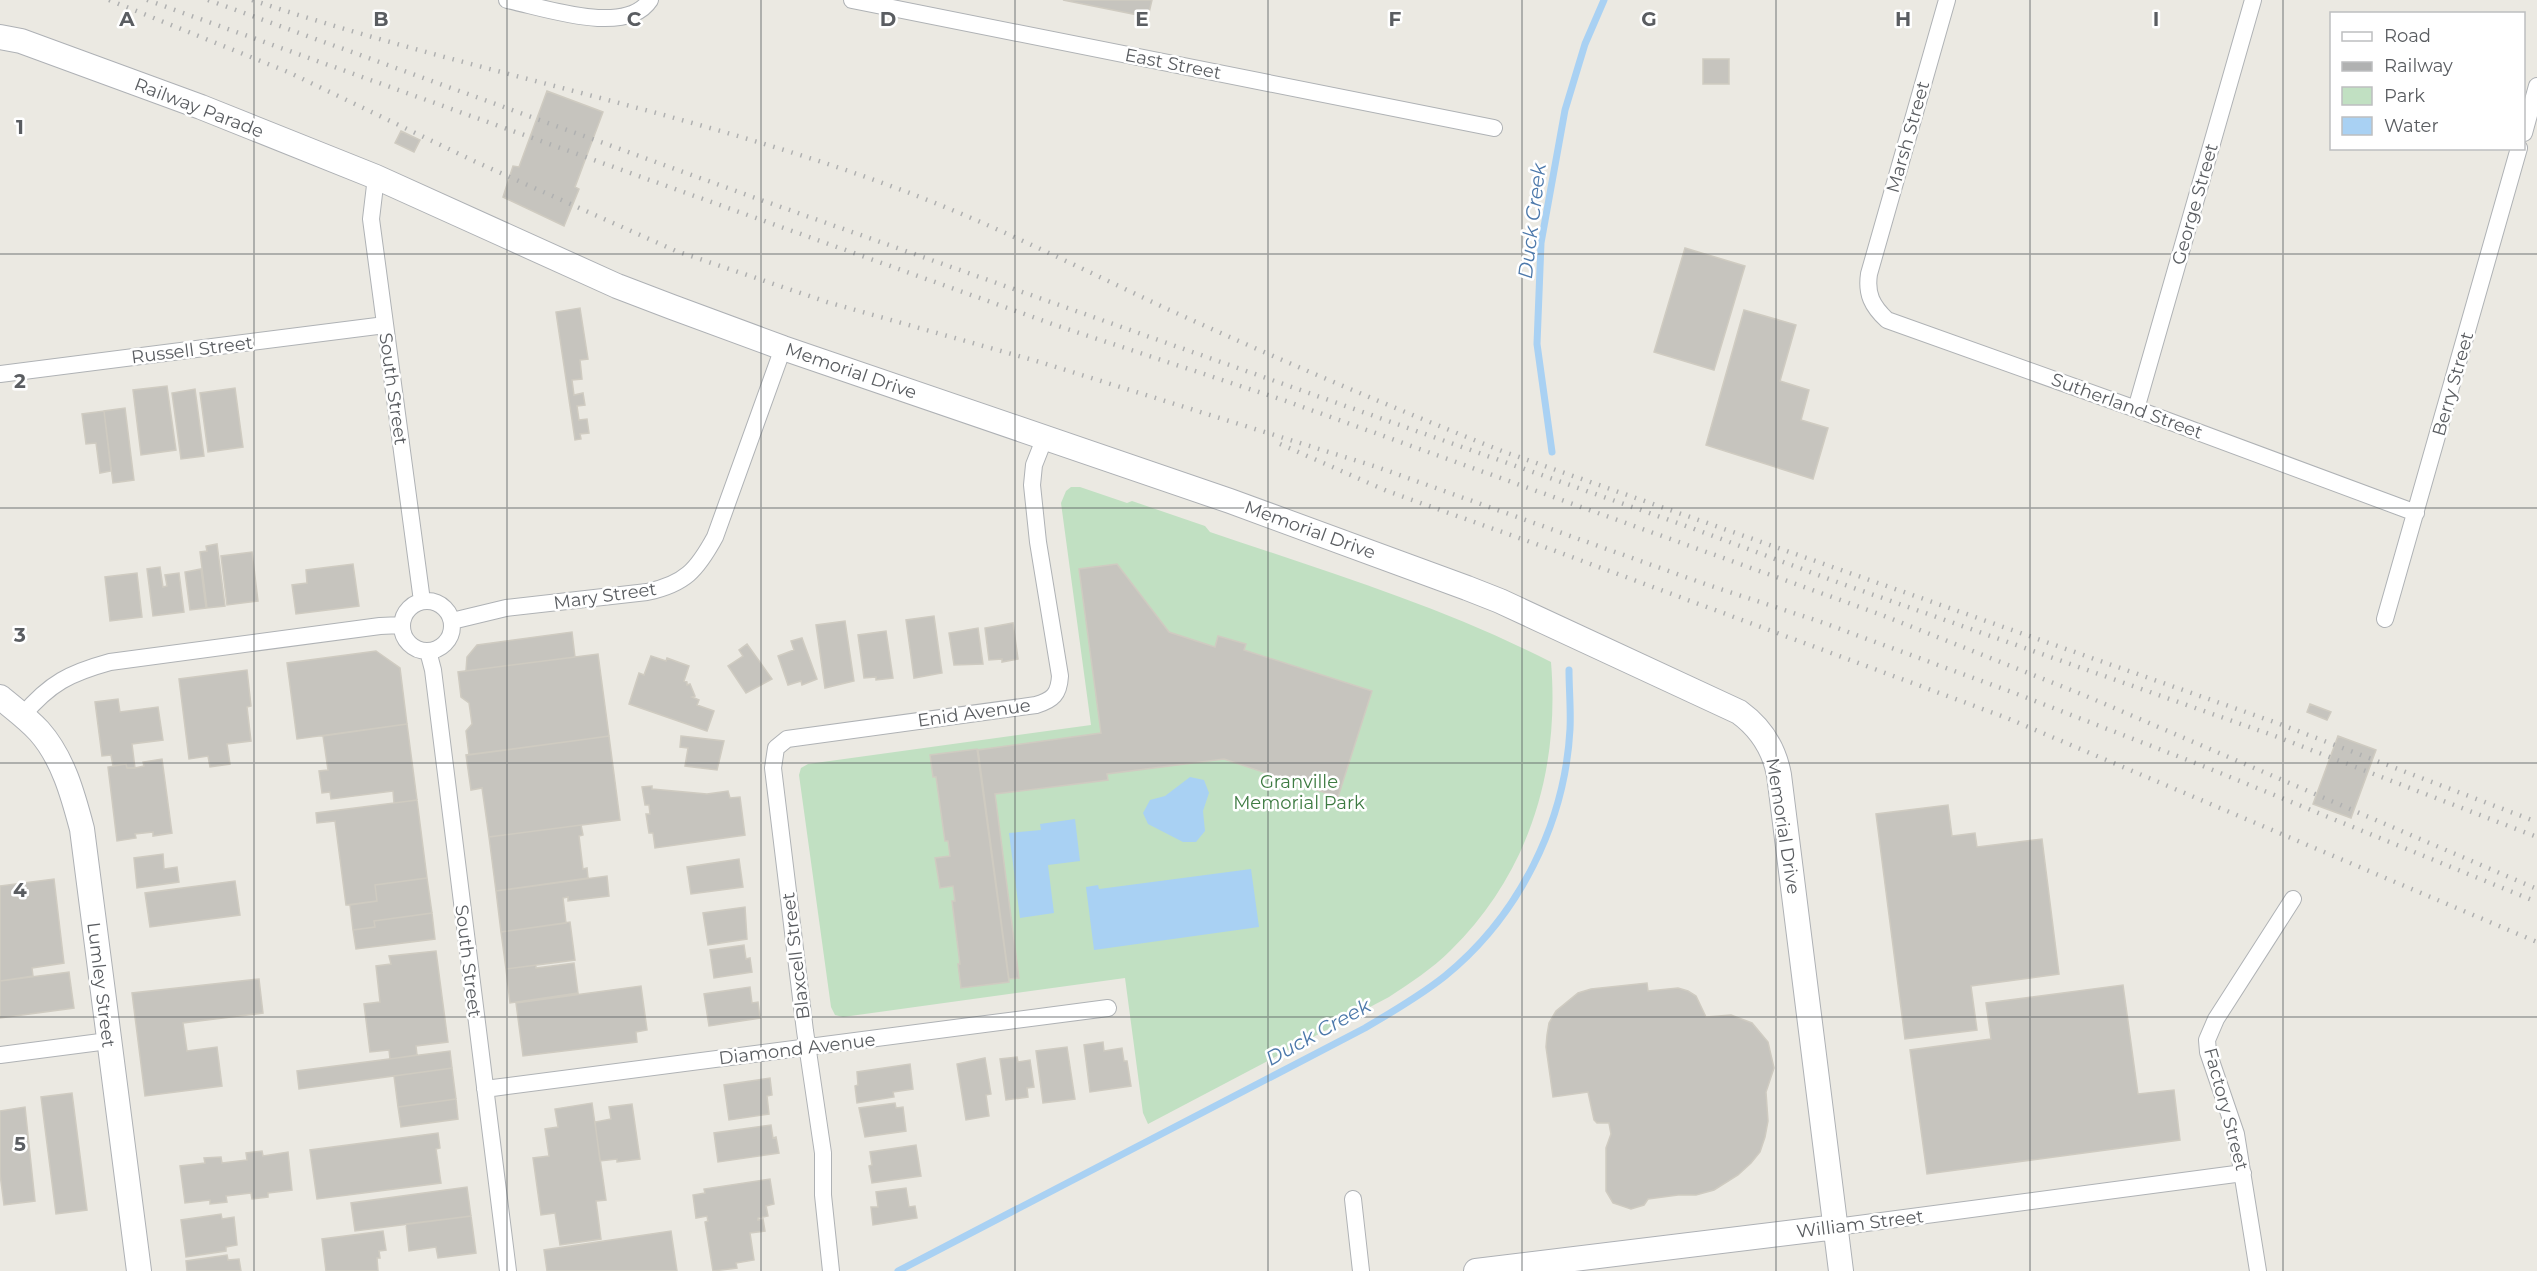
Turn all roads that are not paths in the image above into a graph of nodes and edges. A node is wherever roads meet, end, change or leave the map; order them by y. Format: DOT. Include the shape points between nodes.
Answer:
graph roads {
  1 [pos="507,0"];
  2 [pos="650,0"];
  3 [pos="852,0"];
  4 [pos="1947,0"];
  5 [pos="2253,0"];
  6 [pos="0,26"];
  7 [pos="11,39"];
  8 [pos="2537,86"];
  9 [pos="2525,126"];
  10 [pos="1494,128"];
  11 [pos="2518,150"];
  12 [pos="376,177"];
  13 [pos="1869,274"];
  14 [pos="385,325"];
  15 [pos="783,348"];
  16 [pos="0,374"];
  17 [pos="2136,409"];
  18 [pos="1046,437"];
  19 [pos="2416,513"];
  20 [pos="422,601"];
  21 [pos="2385,619"];
  22 [pos="452,621"];
  23 [pos="402,625"];
  24 [pos="428,651"];
  25 [pos="0,697"];
  26 [pos="23,715"];
  27 [pos="776,748"];
  28 [pos="2293,899"];
  29 [pos="1108,1008"];
  30 [pos="108,1041"];
  31 [pos="808,1048"];
  32 [pos="0,1055"];
  33 [pos="485,1089"];
  34 [pos="2243,1173"];
  35 [pos="1353,1199"];
  36 [pos="1836,1227"];
  37 [pos="139,1271"];
  38 [pos="508,1271"];
  39 [pos="831,1271"];
  40 [pos="1362,1271"];
  41 [pos="1476,1271"];
  42 [pos="1841,1271"];
  43 [pos="2258,1271"];
  1 -- 2 [label="street" via="601,18 619,18 636,12"];
  3 -- 10 [label="street, East Street"];
  4 -- 13 [label="street, Marsh Street"];
  5 -- 17 [label="street, George Street"];
  6 -- 7 [label="main road, Railway Parade"];
  7 -- 12 [label="main road, Railway Parade" via="201,107"];
  8 -- 9 [label="street"];
  11 -- 19 [label="street, Berry Street"];
  12 -- 14 [label="street, South Street" via="370,219"];
  12 -- 15 [label="main road, Memorial Drive" via="617,286"];
  13 -- 17 [label="street, Sutherland Street" via="1869,295 1887,320"];
  14 -- 16 [label="street, Russell Street"];
  14 -- 20 [label="street, South Street"];
  15 -- 18 [label="main road, Memorial Drive"];
  15 -- 22 [label="street, Mary Street" via="715,537 690,575 669,587 647,592 506,608"];
  17 -- 19 [label="street, Sutherland Street"];
  18 -- 27 [label="street, Enid Avenue" via="1034,465 1032,485 1060,676 1053,698 1036,705 787,739"];
  18 -- 36 [label="main road, Memorial Drive" via="1500,601 1729,706 1757,726 1770,746 1779,775"];
  19 -- 21 [label="street, Berry Street"];
  20 -- 22 [label="street" via="441,605"];
  20 -- 23 [label="street" via="408,610"];
  22 -- 24 [label="street" via="448,640"];
  23 -- 24 [label="street" via="407,641"];
  23 -- 26 [label="street" via="110,662 59,680"];
  24 -- 33 [label="street, South Street"];
  25 -- 26 [label="main road, Lumley Street"];
  26 -- 30 [label="main road, Lumley Street" via="55,753 82,829"];
  27 -- 31 [label="street, Blaxcell Street" via="773,768"];
  28 -- 34 [label="street, Factory Street" via="2216,1019 2207,1040"];
  29 -- 31 [label="street, Diamond Avenue"];
  30 -- 32 [label="street"];
  30 -- 37 [label="main road, Lumley Street"];
  31 -- 33 [label="street, Diamond Avenue"];
  31 -- 39 [label="street, Blaxcell Street" via="824,1153 823,1195"];
  33 -- 38 [label="street, South Street"];
  34 -- 36 [label="street, William Street"];
  34 -- 43 [label="street, Factory Street"];
  35 -- 40 [label="street"];
  36 -- 41 [label="main road, William Street"];
  36 -- 42 [label="main road, Memorial Drive"];
}
